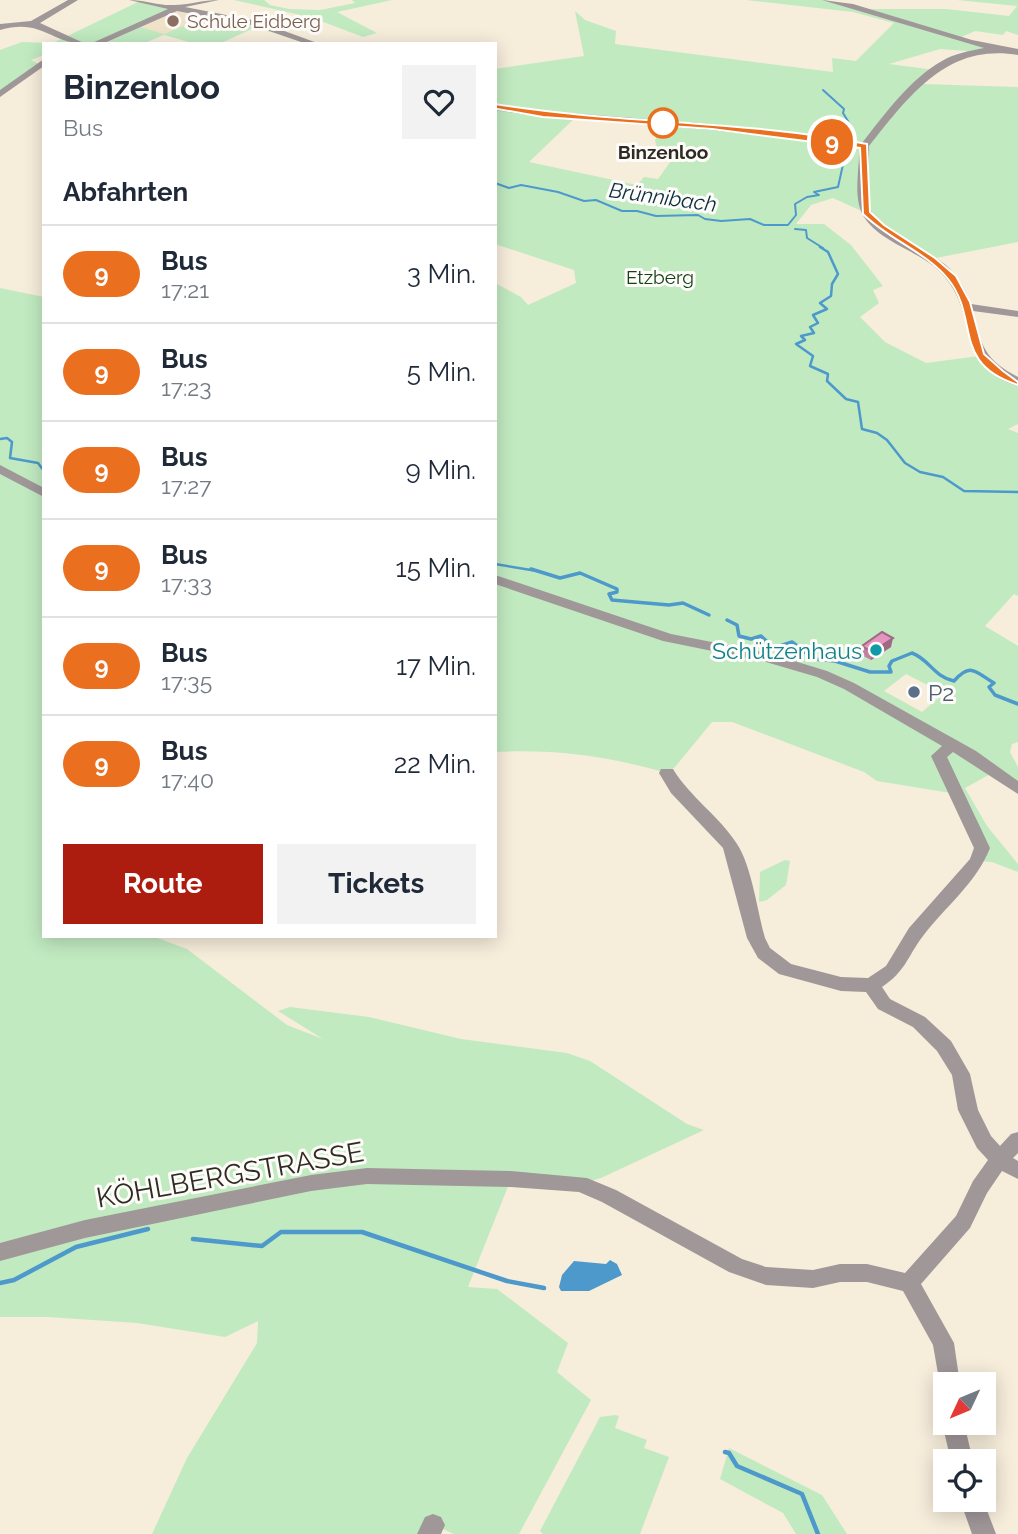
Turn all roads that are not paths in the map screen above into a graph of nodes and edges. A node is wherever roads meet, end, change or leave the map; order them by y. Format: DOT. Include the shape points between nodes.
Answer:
graph roads {
  1 [pos="74,0"];
  2 [pos="133,0"];
  3 [pos="215,0"];
  4 [pos="826,0"];
  5 [pos="175,8"];
  6 [pos="33,23"];
  7 [pos="2,25"];
  8 [pos="77,42"];
  9 [pos="98,42"];
  10 [pos="310,42"];
  11 [pos="993,49"];
  12 [pos="1018,52"];
  13 [pos="42,63"];
  14 [pos="0,94"];
  15 [pos="497,107"];
  16 [pos="864,146"];
  17 [pos="966,307"];
  18 [pos="1018,314"];
  19 [pos="1018,382"];
  20 [pos="0,469"];
  21 [pos="42,492"];
  22 [pos="497,580"];
  23 [pos="952,745"];
  24 [pos="667,773"];
  25 [pos="1018,789"];
  26 [pos="871,985"];
  27 [pos="1018,1140"];
  28 [pos="999,1159"];
  29 [pos="1018,1171"];
  30 [pos="0,1252"];
  31 [pos="910,1284"];
  32 [pos="947,1372"];
  33 [pos="977,1512"];
  34 [pos="985,1534"];
  1 -- 6 [label="street"];
  2 -- 5 [label="street"];
  3 -- 5 [label="street"];
  4 -- 11 [label="street"];
  5 -- 9 [label="street"];
  5 -- 10 [label="street" via="254,23"];
  6 -- 7 [label="street"];
  6 -- 8 [label="street"];
  11 -- 12 [label="street"];
  11 -- 16 [label="street" via="940,65"];
  13 -- 14 [label="street"];
  15 -- 16 [label="street"];
  16 -- 17 [label="street" via="866,212 952,278"];
  17 -- 18 [label="street"];
  17 -- 19 [label="street" via="979,355"];
  20 -- 21 [label="street"];
  22 -- 23 [label="street" via="668,638 822,674"];
  23 -- 25 [label="street"];
  23 -- 26 [label="street" via="939,756 982,848 977,861 915,933 892,971"];
  24 -- 26 [label="street" via="730,846 764,953 785,969 841,984"];
  26 -- 28 [label="street" via="884,1004 919,1022 944,1046 961,1074 968,1110 984,1142"];
  27 -- 28 [label="street"];
  28 -- 29 [label="street"];
  28 -- 31 [label="street" via="962,1223 923,1263"];
  30 -- 31 [label="street, KÖHLBERGSTRASSE" via="85,1229 311,1183 367,1176 511,1179 580,1184 736,1266 766,1276 814,1279 867,1273"];
  31 -- 32 [label="street" via="943,1343"];
  33 -- 34 [label="street"];
}
